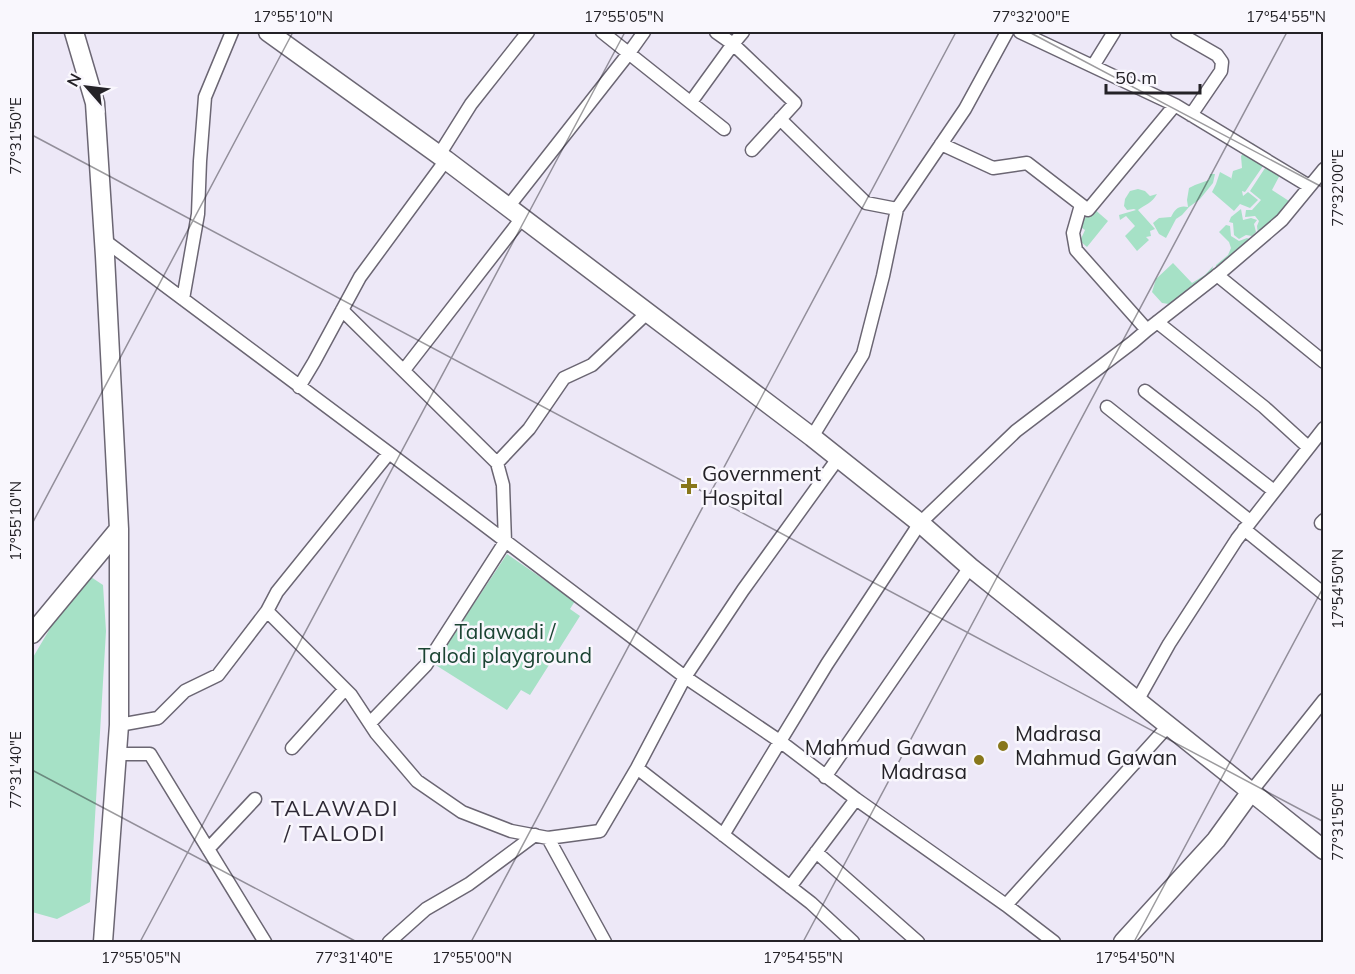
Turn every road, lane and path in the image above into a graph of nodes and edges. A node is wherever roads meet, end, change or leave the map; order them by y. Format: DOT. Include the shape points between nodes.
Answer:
graph roads {
  1 [pos="74,32"];
  2 [pos="232,32"];
  3 [pos="268,32"];
  4 [pos="528,32"];
  5 [pos="602,32"];
  6 [pos="644,32"];
  7 [pos="716,32"];
  8 [pos="743,32"];
  9 [pos="1007,32"];
  10 [pos="1020,32"];
  11 [pos="1114,32"];
  12 [pos="1177,32"];
  13 [pos="733,45"];
  14 [pos="629,53"];
  15 [pos="1093,66"];
  16 [pos="691,102"];
  17 [pos="1175,105"];
  18 [pos="1191,115"];
  19 [pos="780,119"];
  20 [pos="724,129"];
  21 [pos="940,144"];
  22 [pos="752,150"];
  23 [pos="442,158"];
  24 [pos="1323,169"];
  25 [pos="1309,186"];
  26 [pos="1082,205"];
  27 [pos="897,209"];
  28 [pos="515,213"];
  29 [pos="104,240"];
  30 [pos="1217,275"];
  31 [pos="183,299"];
  32 [pos="342,310"];
  33 [pos="647,313"];
  34 [pos="1157,322"];
  35 [pos="1146,330"];
  36 [pos="1323,362"];
  37 [pos="404,370"];
  38 [pos="299,387"];
  39 [pos="1145,391"];
  40 [pos="1107,407"];
  41 [pos="1323,428"];
  42 [pos="812,437"];
  43 [pos="1308,447"];
  44 [pos="390,453"];
  45 [pos="839,457"];
  46 [pos="497,463"];
  47 [pos="1274,490"];
  48 [pos="920,523"];
  49 [pos="1247,525"];
  50 [pos="119,529"];
  51 [pos="505,542"];
  52 [pos="970,567"];
  53 [pos="1323,594"];
  54 [pos="267,610"];
  55 [pos="32,634"];
  56 [pos="685,677"];
  57 [pos="345,689"];
  58 [pos="1323,700"];
  59 [pos="1137,701"];
  60 [pos="370,723"];
  61 [pos="119,725"];
  62 [pos="1168,726"];
  63 [pos="781,742"];
  64 [pos="292,748"];
  65 [pos="117,754"];
  66 [pos="636,768"];
  67 [pos="825,777"];
  68 [pos="1250,793"];
  69 [pos="255,799"];
  70 [pos="856,799"];
  71 [pos="535,835"];
  72 [pos="723,835"];
  73 [pos="548,838"];
  74 [pos="208,849"];
  75 [pos="1323,850"];
  76 [pos="816,852"];
  77 [pos="790,887"];
  78 [pos="1006,905"];
  79 [pos="103,942"];
  80 [pos="265,942"];
  81 [pos="389,942"];
  82 [pos="605,942"];
  83 [pos="853,942"];
  84 [pos="918,942"];
  85 [pos="1054,942"];
  86 [pos="1123,942"];
  1 -- 29 [label="street" via="95,103"];
  2 -- 31 [label="street" via="205,97 198,214"];
  3 -- 23 [label="street"];
  4 -- 23 [label="street" via="471,104"];
  5 -- 14 [label="street"];
  6 -- 14 [label="street"];
  7 -- 13 [label="street"];
  8 -- 13 [label="street"];
  9 -- 21 [label="street"];
  10 -- 15 [label="street"];
  11 -- 15 [label="street"];
  12 -- 18 [label="street" via="1217,55 1222,62 1221,70"];
  13 -- 16 [label="street"];
  13 -- 19 [label="street" via="795,103"];
  14 -- 16 [label="street"];
  14 -- 28 [label="street"];
  15 -- 17 [label="street"];
  16 -- 20 [label="street"];
  17 -- 18 [label="street"];
  17 -- 26 [label="street" via="1088,210"];
  18 -- 25 [label="street"];
  19 -- 22 [label="street"];
  19 -- 27 [label="street" via="866,203"];
  21 -- 26 [label="street" via="993,168 1027,163"];
  21 -- 27 [label="street"];
  23 -- 28 [label="street"];
  23 -- 32 [label="street" via="360,277"];
  24 -- 25 [label="street"];
  25 -- 30 [label="street" via="1282,220"];
  26 -- 35 [label="street" via="1073,233 1076,249"];
  27 -- 42 [label="street" via="863,354"];
  28 -- 33 [label="street"];
  28 -- 37 [label="street"];
  29 -- 31 [label="street"];
  29 -- 50 [label="street"];
  30 -- 34 [label="street"];
  30 -- 36 [label="street"];
  31 -- 38 [label="street"];
  32 -- 37 [label="street"];
  32 -- 38 [label="street"];
  33 -- 42 [label="street"];
  33 -- 46 [label="street" via="592,365 564,378 528,429"];
  34 -- 35 [label="street"];
  34 -- 43 [label="street"];
  35 -- 48 [label="street" via="1016,431"];
  37 -- 46 [label="street"];
  38 -- 44 [label="street"];
  39 -- 47 [label="street"];
  40 -- 49 [label="street"];
  41 -- 43 [label="street"];
  42 -- 45 [label="street"];
  43 -- 47 [label="street"];
  44 -- 51 [label="street"];
  44 -- 54 [label="street" via="277,592"];
  45 -- 48 [label="street"];
  45 -- 56 [label="street"];
  46 -- 51 [label="street" via="503,485"];
  47 -- 49 [label="street"];
  48 -- 52 [label="street"];
  48 -- 63 [label="street"];
  49 -- 53 [label="street"];
  49 -- 59 [label="street" via="1169,644"];
  50 -- 55 [label="street"];
  50 -- 61 [label="street"];
  51 -- 56 [label="street"];
  51 -- 60 [label="street" via="426,665"];
  52 -- 59 [label="street"];
  52 -- 67 [label="street"];
  54 -- 57 [label="street"];
  54 -- 61 [label="street" via="218,675 185,691 158,718"];
  56 -- 63 [label="street"];
  56 -- 66 [label="street"];
  57 -- 60 [label="street"];
  57 -- 64 [label="street"];
  58 -- 68 [label="street"];
  59 -- 62 [label="street"];
  60 -- 71 [label="street" via="417,781 435,794 462,812 511,831"];
  61 -- 65 [label="street"];
  62 -- 68 [label="street"];
  62 -- 78 [label="street"];
  63 -- 67 [label="street"];
  63 -- 72 [label="street"];
  65 -- 74 [label="street" via="150,754"];
  65 -- 79 [label="street"];
  66 -- 72 [label="street"];
  66 -- 73 [label="street" via="600,831"];
  67 -- 70 [label="street"];
  68 -- 75 [label="street"];
  68 -- 86 [label="street" via="1216,840"];
  69 -- 74 [label="street"];
  70 -- 76 [label="street"];
  70 -- 78 [label="street"];
  71 -- 73 [label="street"];
  71 -- 81 [label="street" via="470,884 426,909"];
  72 -- 77 [label="street"];
  73 -- 82 [label="street"];
  74 -- 80 [label="street"];
  76 -- 77 [label="street"];
  76 -- 84 [label="street"];
  77 -- 83 [label="street"];
  78 -- 85 [label="street"];
}
